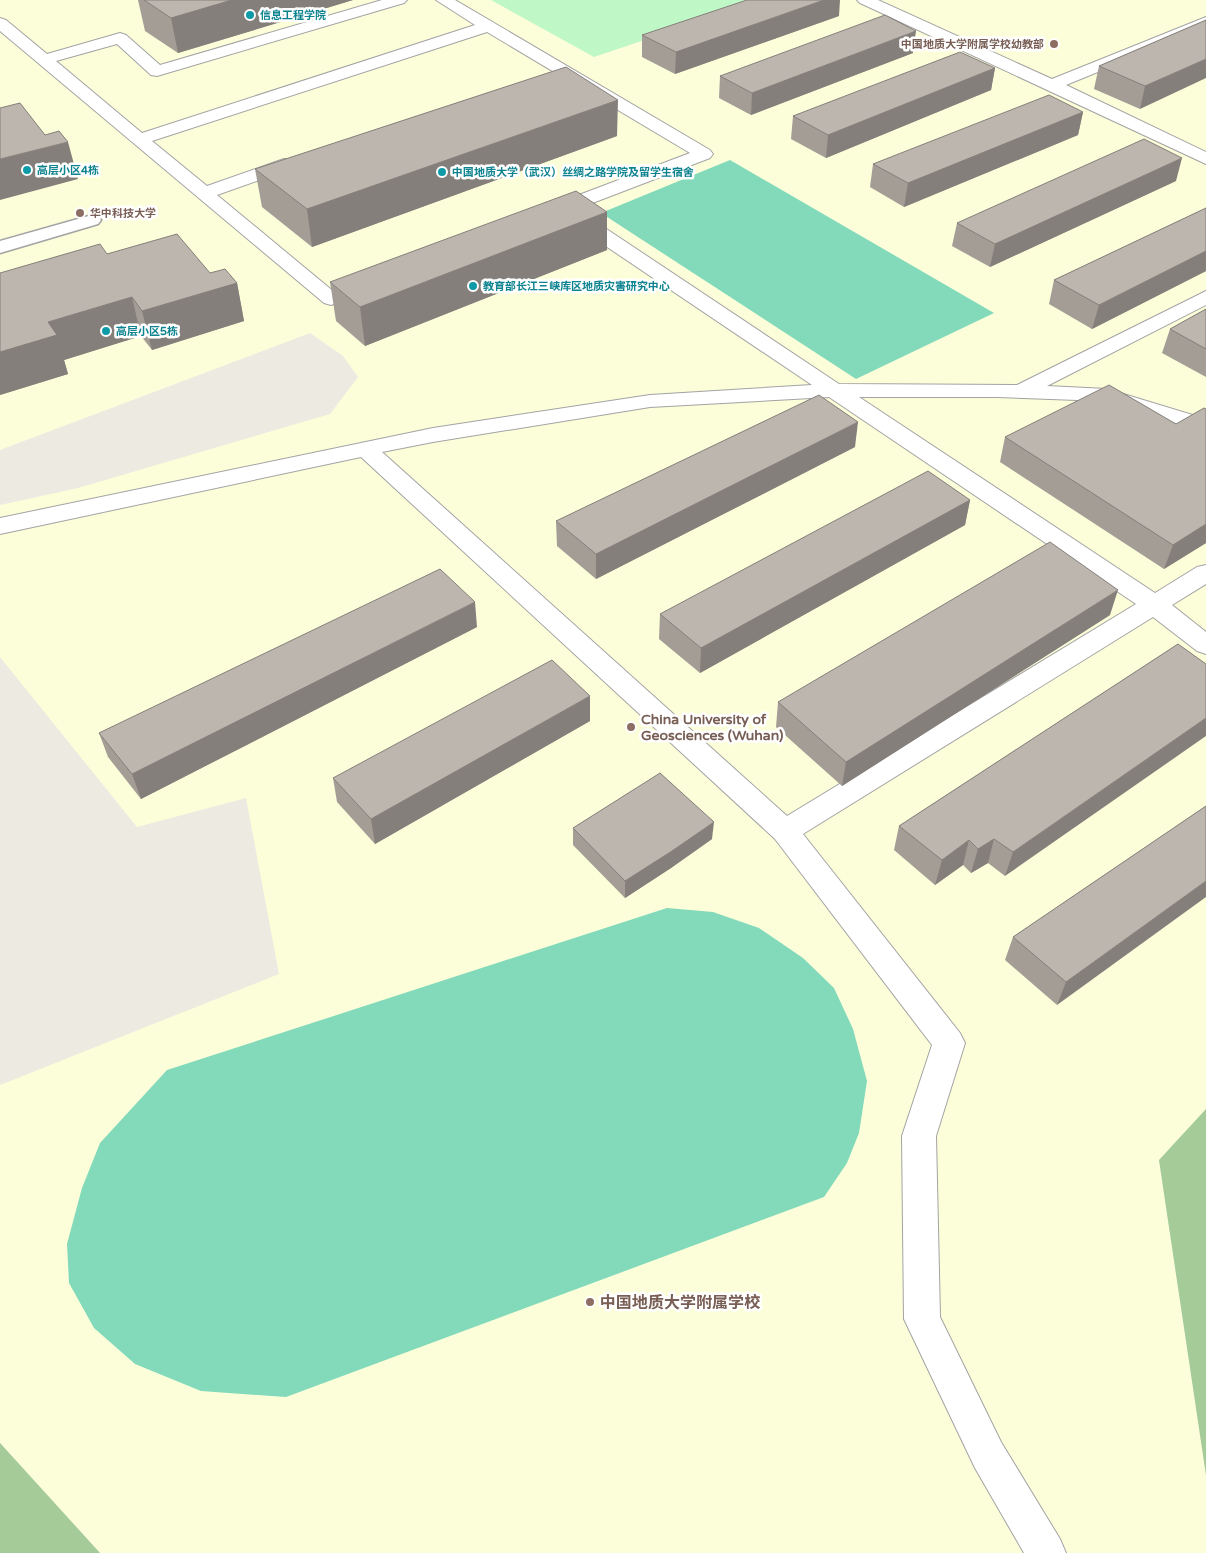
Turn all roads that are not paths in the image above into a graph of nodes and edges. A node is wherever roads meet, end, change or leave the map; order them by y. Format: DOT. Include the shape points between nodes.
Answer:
graph roads {
  1 [pos="399,0"];
  2 [pos="444,0"];
  3 [pos="865,0"];
  4 [pos="909,0"];
  5 [pos="885,9"];
  6 [pos="1206,22"];
  7 [pos="0,23"];
  8 [pos="489,26"];
  9 [pos="46,60"];
  10 [pos="561,69"];
  11 [pos="542,76"];
  12 [pos="1052,85"];
  13 [pos="141,139"];
  14 [pos="308,157"];
  15 [pos="1206,160"];
  16 [pos="204,193"];
  17 [pos="92,220"];
  18 [pos="0,247"];
  19 [pos="387,277"];
  20 [pos="1206,297"];
  21 [pos="836,390"];
  22 [pos="1021,392"];
  23 [pos="1206,426"];
  24 [pos="365,449"];
  25 [pos="0,526"];
  26 [pos="1206,573"];
  27 [pos="1155,605"];
  28 [pos="1206,645"];
  29 [pos="785,831"];
  30 [pos="1046,1553"];
  1 -- 9 [label="street" via="157,71 120,38"];
  2 -- 8 [label="street"];
  3 -- 5 [label="street"];
  4 -- 5 [label="street"];
  5 -- 12 [label="street"];
  6 -- 12 [label="street"];
  7 -- 9 [label="street"];
  8 -- 10 [label="street"];
  8 -- 13 [label="street"];
  9 -- 13 [label="street"];
  10 -- 11 [label="street"];
  10 -- 21 [label="street" via="704,154 553,212"];
  12 -- 15 [label="street"];
  13 -- 16 [label="street"];
  14 -- 16 [label="street"];
  16 -- 19 [label="street" via="331,299"];
  17 -- 18 [label="lane"];
  20 -- 22 [label="street"];
  21 -- 22 [label="street"];
  21 -- 24 [label="street" via="650,401 433,435"];
  21 -- 27 [label="street"];
  22 -- 23 [label="street" via="1107,395"];
  24 -- 25 [label="street"];
  24 -- 29 [label="street"];
  26 -- 27 [label="street"];
  27 -- 28 [label="street"];
  27 -- 29 [label="street"];
  29 -- 30 [label="street" via="949,1043 919,1136 922,1320 988,1455"];
}
